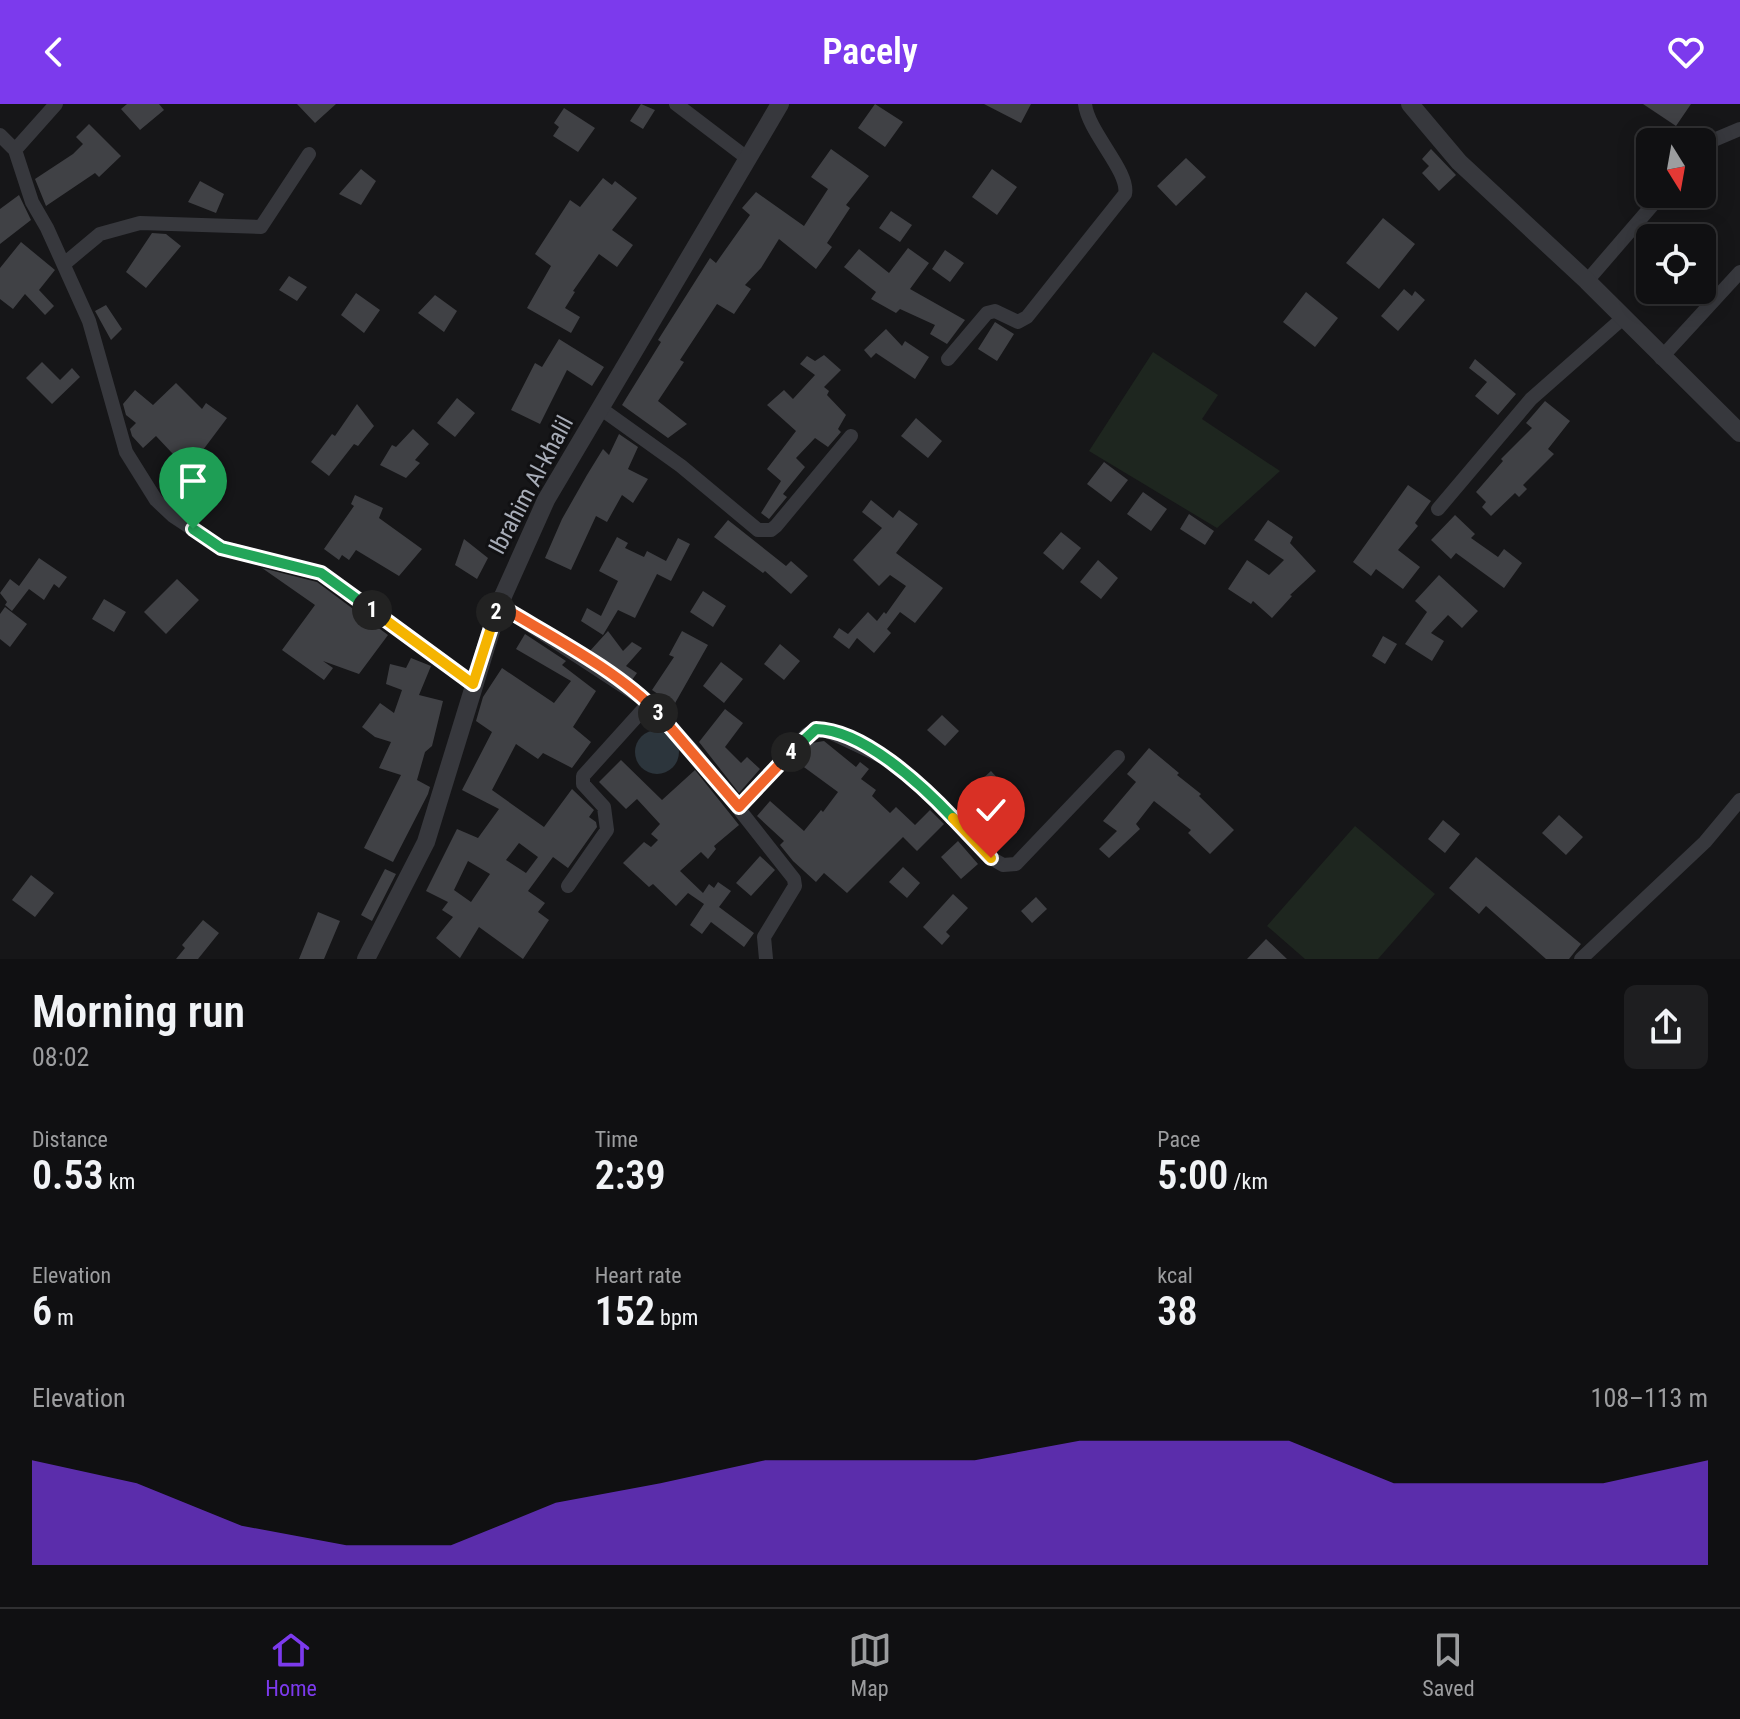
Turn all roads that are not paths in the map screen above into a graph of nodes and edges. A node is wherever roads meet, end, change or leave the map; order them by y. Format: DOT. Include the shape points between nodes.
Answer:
graph roads {
  1 [pos="56,104"];
  2 [pos="676,104"];
  3 [pos="780,104"];
  4 [pos="1085,104"];
  5 [pos="1410,104"];
  6 [pos="1739,131"];
  7 [pos="0,135"];
  8 [pos="1716,140"];
  9 [pos="15,150"];
  10 [pos="309,154"];
  11 [pos="747,158"];
  12 [pos="1650,208"];
  13 [pos="64,264"];
  14 [pos="1740,272"];
  15 [pos="1587,281"];
  16 [pos="1623,318"];
  17 [pos="1661,358"];
  18 [pos="948,359"];
  19 [pos="600,408"];
  20 [pos="1740,433"];
  21 [pos="851,436"];
  22 [pos="1438,509"];
  23 [pos="499,605"];
  24 [pos="473,684"];
  25 [pos="649,703"];
  26 [pos="1118,757"];
  27 [pos="1740,800"];
  28 [pos="739,807"];
  29 [pos="568,886"];
  30 [pos="366,959"];
  31 [pos="766,959"];
  32 [pos="1581,959"];
  1 -- 9 [label="street"];
  2 -- 11 [label="street"];
  3 -- 11 [label="street, Ibrahim Al-khalil"];
  4 -- 18 [label="street" via="1088,120 1124,180 1125,194 1027,317 1018,322 995,311 987,313"];
  5 -- 15 [label="street" via="1459,162"];
  6 -- 8 [label="street"];
  7 -- 9 [label="street"];
  9 -- 13 [label="street" via="32,202"];
  10 -- 13 [label="street" via="261,227 140,223 100,234"];
  11 -- 19 [label="street, Ibrahim Al-khalil"];
  12 -- 15 [label="street"];
  13 -- 24 [label="street" via="89,321 126,452 156,500 221,548 321,573"];
  14 -- 17 [label="street"];
  15 -- 16 [label="street"];
  16 -- 17 [label="street"];
  16 -- 22 [label="street" via="1531,399"];
  17 -- 20 [label="street"];
  19 -- 21 [label="street" via="764,531 776,526"];
  19 -- 23 [label="street, Ibrahim Al-khalil" via="546,500"];
  23 -- 24 [label="street, Ibrahim Al-khalil"];
  23 -- 25 [label="street"];
  24 -- 30 [label="street, Ibrahim Al-khalil" via="426,842"];
  25 -- 28 [label="street"];
  25 -- 29 [label="street" via="583,776 583,784 604,807 607,830"];
  26 -- 28 [label="street" via="1016,864 1003,865 991,858 891,761 825,730 807,734"];
  27 -- 32 [label="street" via="1705,842"];
  28 -- 31 [label="street" via="796,883 764,937"];
}
